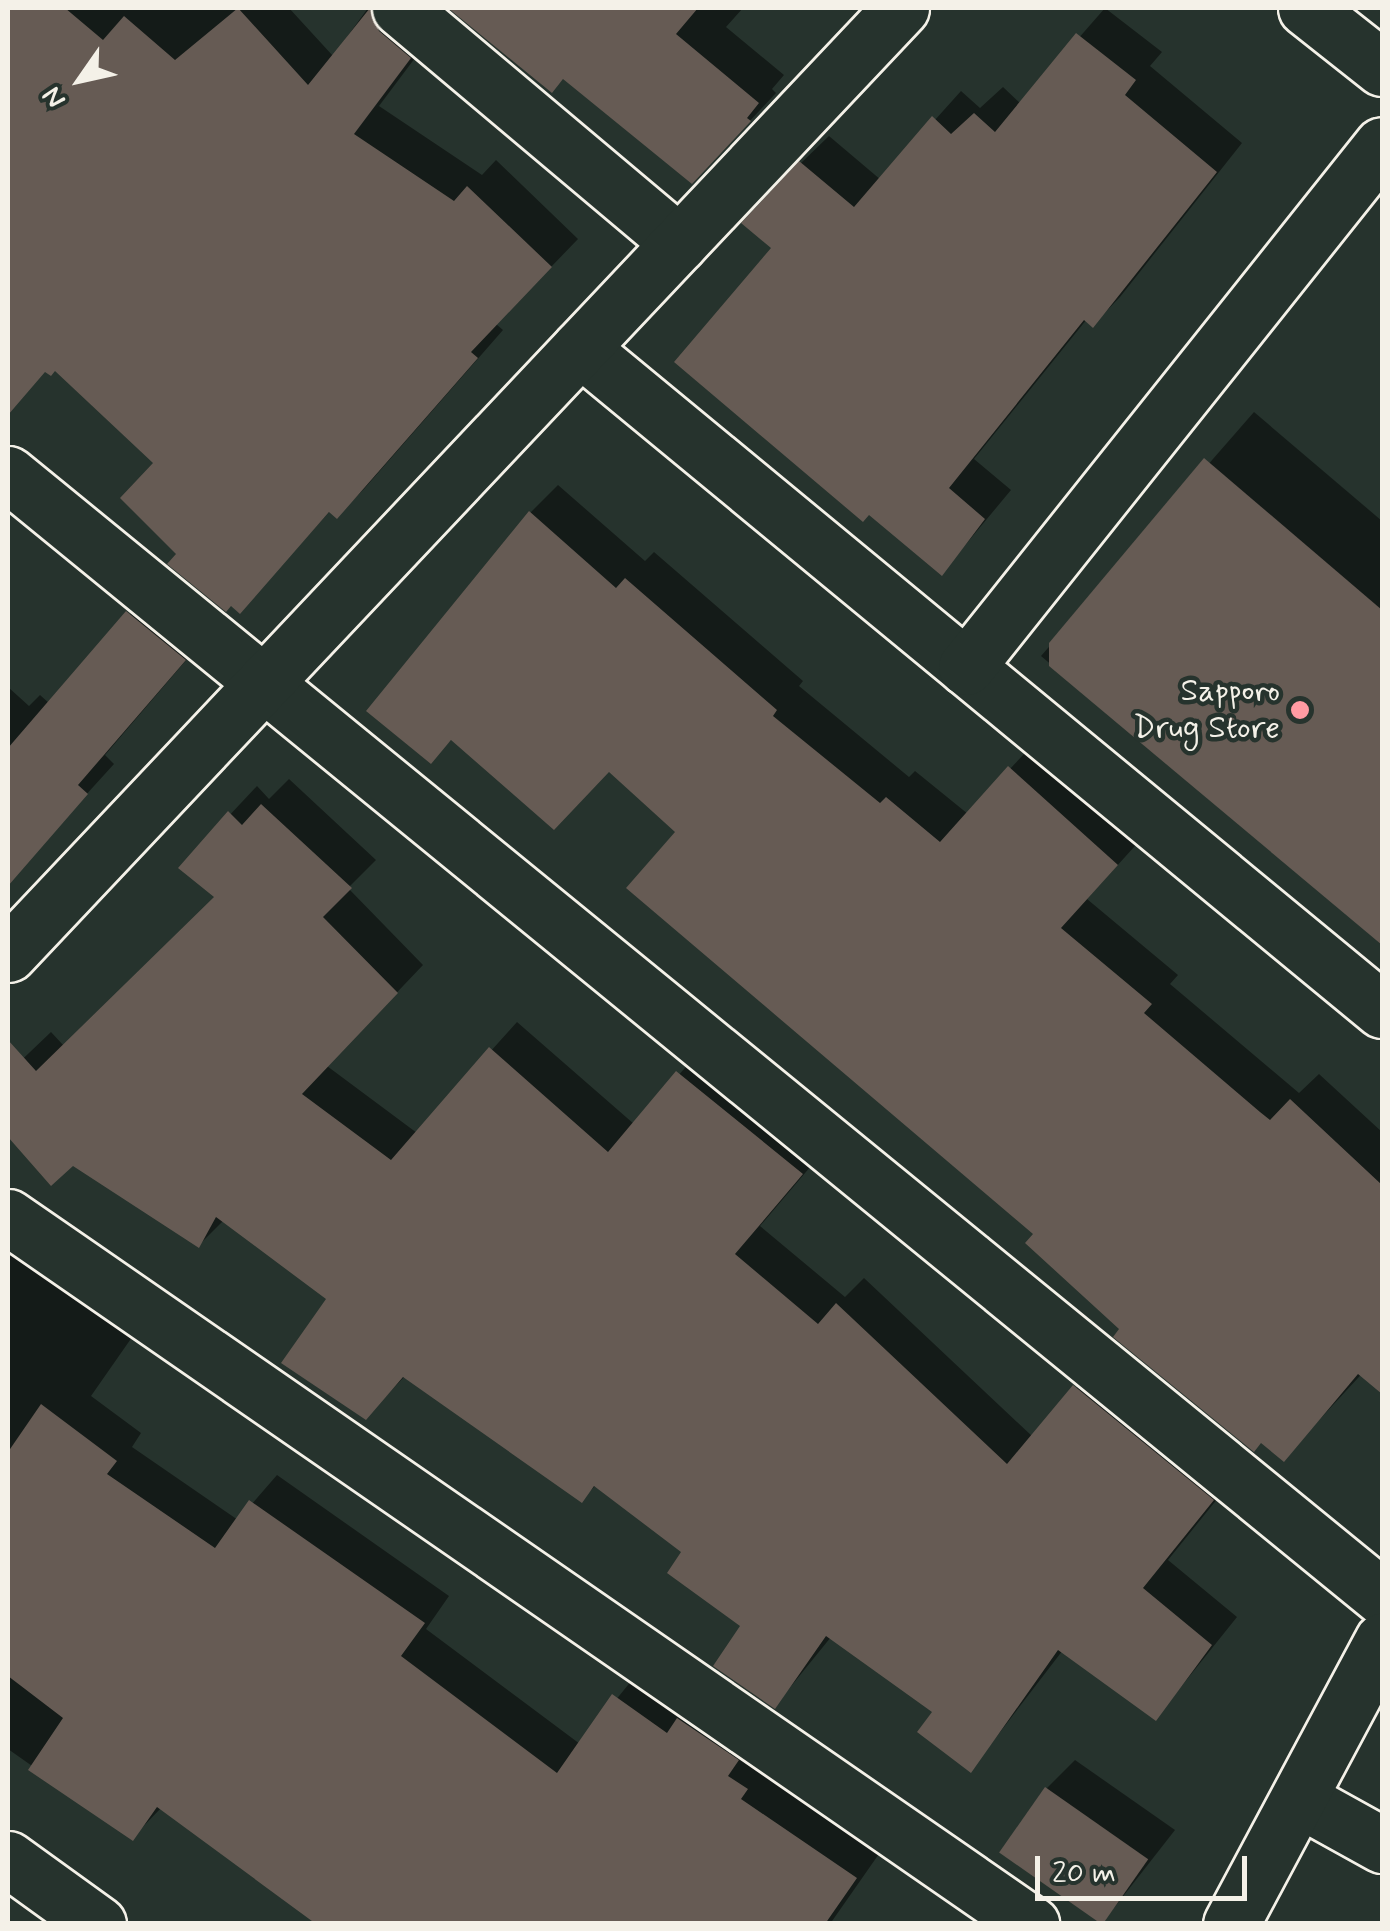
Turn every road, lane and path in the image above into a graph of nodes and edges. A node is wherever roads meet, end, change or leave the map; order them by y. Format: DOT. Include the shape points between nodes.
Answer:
graph roads {
  1 [pos="400,8"];
  2 [pos="901,8"];
  3 [pos="1306,8"];
  4 [pos="1382,68"];
  5 [pos="1382,146"];
  6 [pos="679,243"];
  7 [pos="580,348"];
  8 [pos="8,474"];
  9 [pos="966,667"];
  10 [pos="260,687"];
  11 [pos="8,954"];
  12 [pos="1382,1010"];
  13 [pos="8,1218"];
  14 [pos="1382,1597"];
  15 [pos="1382,1641"];
  16 [pos="1299,1799"];
  17 [pos="1382,1845"];
  18 [pos="8,1858"];
  19 [pos="98,1924"];
  20 [pos="1031,1924"];
  21 [pos="1231,1924"];
  1 -- 6 [label="street"];
  2 -- 6 [label="street"];
  3 -- 4 [label="street"];
  5 -- 9 [label="street"];
  6 -- 7 [label="street"];
  7 -- 9 [label="street"];
  7 -- 10 [label="street"];
  8 -- 10 [label="street"];
  9 -- 12 [label="street"];
  10 -- 11 [label="street"];
  10 -- 14 [label="street"];
  13 -- 20 [label="street"];
  15 -- 16 [label="street"];
  16 -- 17 [label="street"];
  16 -- 21 [label="street"];
  18 -- 19 [label="street"];
}
